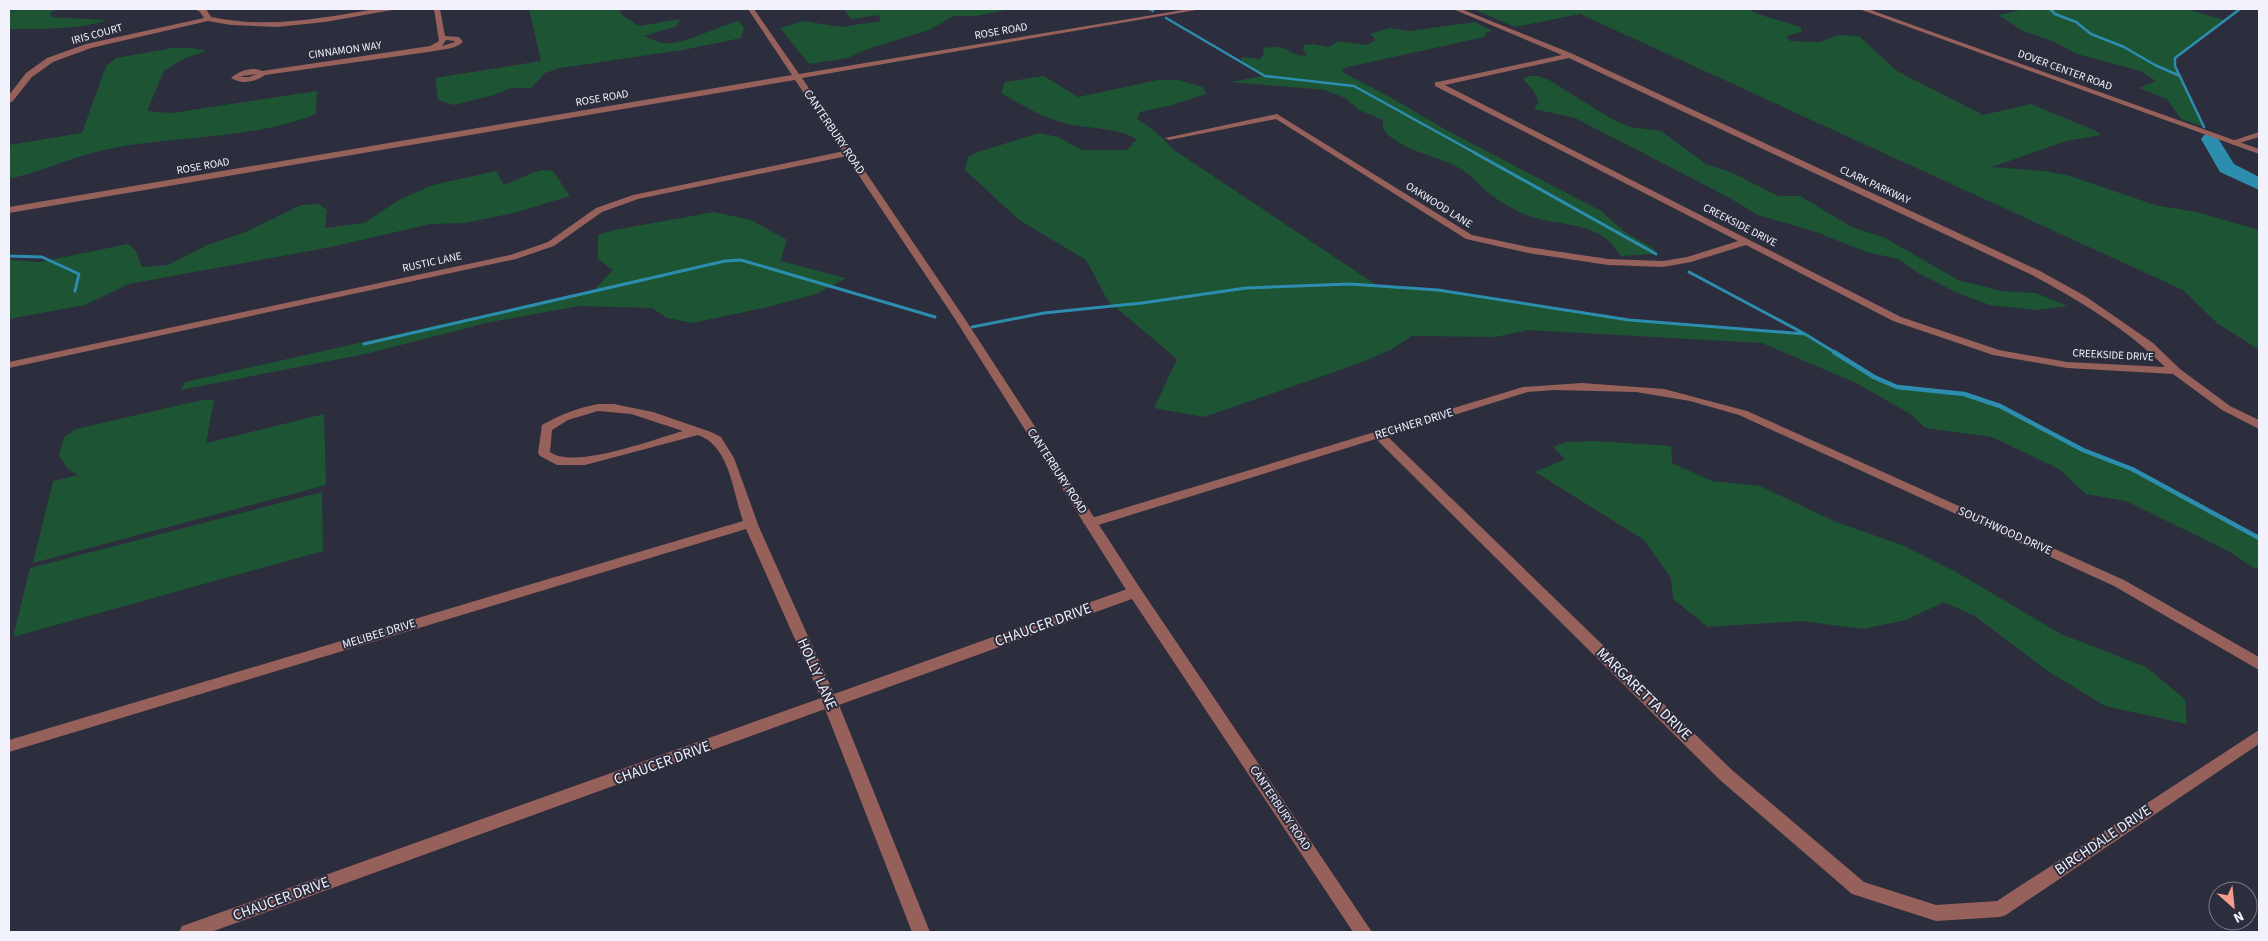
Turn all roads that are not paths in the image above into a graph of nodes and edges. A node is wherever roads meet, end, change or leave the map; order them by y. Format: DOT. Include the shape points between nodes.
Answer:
graph roads {
  1 [pos="198,9"];
  2 [pos="395,9"];
  3 [pos="437,9"];
  4 [pos="751,9"];
  5 [pos="1199,9"];
  6 [pos="1456,9"];
  7 [pos="1862,9"];
  8 [pos="208,19"];
  9 [pos="443,38"];
  10 [pos="432,48"];
  11 [pos="1570,56"];
  12 [pos="262,73"];
  13 [pos="796,77"];
  14 [pos="9,100"];
  15 [pos="2259,134"];
  16 [pos="1169,138"];
  17 [pos="2233,142"];
  18 [pos="849,152"];
  19 [pos="2259,152"];
  20 [pos="9,210"];
  21 [pos="1746,242"];
  22 [pos="9,365"];
  23 [pos="2176,371"];
  24 [pos="1743,413"];
  25 [pos="2259,425"];
  26 [pos="695,431"];
  27 [pos="1379,435"];
  28 [pos="750,523"];
  29 [pos="1090,523"];
  30 [pos="1135,592"];
  31 [pos="2259,664"];
  32 [pos="830,703"];
  33 [pos="2259,736"];
  34 [pos="9,746"];
  35 [pos="1936,913"];
  36 [pos="188,932"];
  37 [pos="921,932"];
  38 [pos="1363,932"];
  1 -- 8 [label="street" via="203,10"];
  2 -- 8 [label="street" via="250,26"];
  3 -- 9 [label="street"];
  4 -- 13 [label="street, CANTERBURY ROAD"];
  5 -- 13 [label="street, ROSE ROAD"];
  6 -- 11 [label="street, CLARK PARKWAY"];
  7 -- 17 [label="street, DOVER CENTER ROAD"];
  8 -- 14 [label="street, IRIS COURT" via="89,46 50,60 28,75"];
  9 -- 10 [label="street" via="443,42"];
  9 -- 10 [label="street, CINNAMON WAY" via="460,42 447,48"];
  10 -- 12 [label="street, CINNAMON WAY"];
  11 -- 21 [label="street, CREEKSIDE DRIVE" via="1438,84"];
  11 -- 23 [label="street, CLARK PARKWAY" via="2036,273 2081,298 2134,334"];
  13 -- 18 [label="street, CANTERBURY ROAD"];
  13 -- 20 [label="street, ROSE ROAD"];
  15 -- 17 [label="street"];
  16 -- 21 [label="street, OAKWOOD LANE" via="1277,116 1469,237 1528,250 1608,262 1663,264 1688,260"];
  17 -- 19 [label="street, DOVER CENTER ROAD"];
  18 -- 22 [label="street, RUSTIC LANE" via="636,197 599,210 552,244 513,257"];
  18 -- 29 [label="street, CANTERBURY ROAD"];
  21 -- 23 [label="street, CREEKSIDE DRIVE" via="1896,319 1997,353 2067,366"];
  23 -- 25 [label="street, CLARK PARKWAY" via="2226,408"];
  24 -- 27 [label="street, RECHNER DRIVE" via="1704,400 1624,387 1563,385 1527,389"];
  24 -- 31 [label="street, SOUTHWOOD DRIVE" via="2119,583"];
  26 -- 26 [label="street, HOLLY LANE" via="579,461 556,461 543,449 546,428 564,416 589,408 612,407"];
  26 -- 28 [label="street, HOLLY LANE" via="716,439 725,452"];
  27 -- 29 [label="street, RECHNER DRIVE"];
  27 -- 35 [label="street, MARGARETTA DRIVE" via="1726,775 1858,888"];
  28 -- 32 [label="street, HOLLY LANE"];
  28 -- 34 [label="street, MELIBEE DRIVE"];
  29 -- 30 [label="street, CANTERBURY ROAD"];
  30 -- 32 [label="street, CHAUCER DRIVE"];
  30 -- 38 [label="street, CANTERBURY ROAD"];
  32 -- 36 [label="street, CHAUCER DRIVE"];
  32 -- 37 [label="street, HOLLY LANE"];
  33 -- 35 [label="street, BIRCHDALE DRIVE" via="2000,909"];
}
